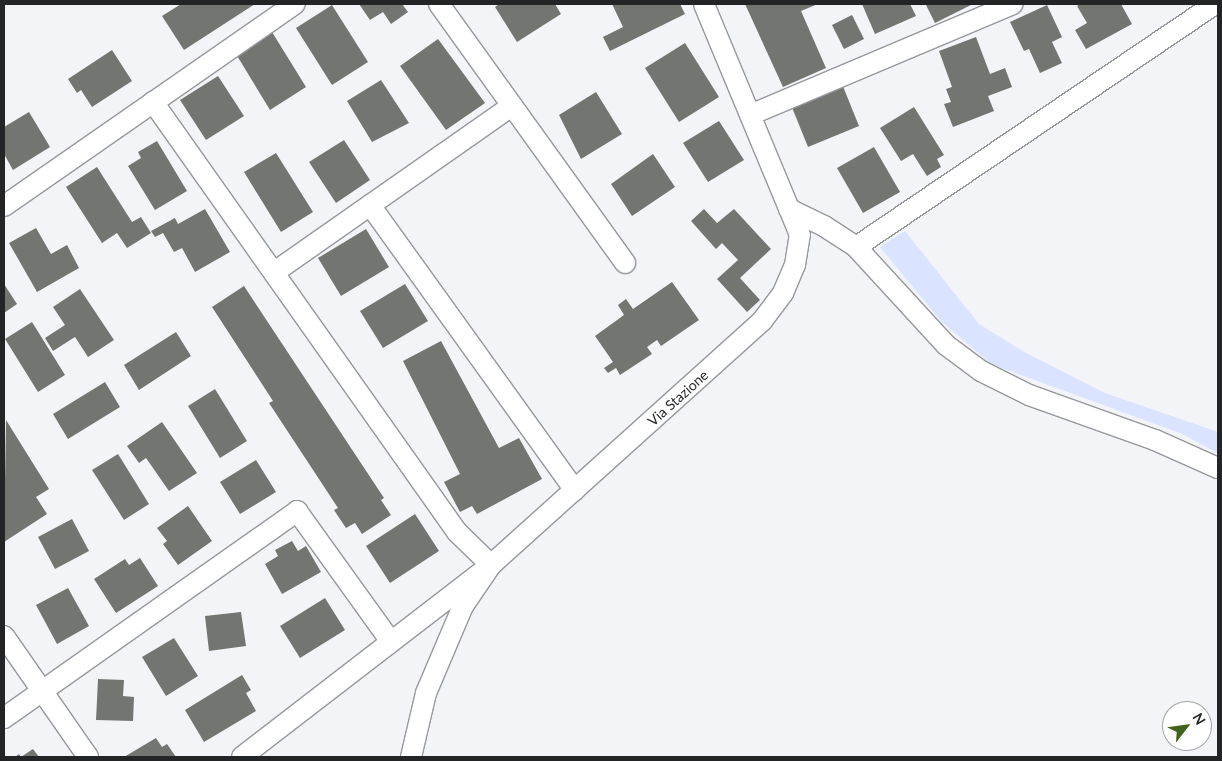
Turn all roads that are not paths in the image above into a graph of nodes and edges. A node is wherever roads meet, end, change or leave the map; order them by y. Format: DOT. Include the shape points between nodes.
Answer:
graph roads {
  1 [pos="295,4"];
  2 [pos="439,4"];
  3 [pos="704,4"];
  4 [pos="1012,4"];
  5 [pos="1215,4"];
  6 [pos="153,102"];
  7 [pos="512,106"];
  8 [pos="750,115"];
  9 [pos="370,205"];
  10 [pos="4,206"];
  11 [pos="789,209"];
  12 [pos="856,247"];
  13 [pos="625,263"];
  14 [pos="276,271"];
  15 [pos="1218,468"];
  16 [pos="575,490"];
  17 [pos="490,565"];
  18 [pos="4,636"];
  19 [pos="391,642"];
  20 [pos="42,691"];
  21 [pos="4,718"];
  22 [pos="88,757"];
  23 [pos="242,757"];
  24 [pos="411,757"];
  1 -- 6 [label="street"];
  2 -- 7 [label="street"];
  3 -- 8 [label="street, Via Stazione"];
  4 -- 8 [label="street"];
  5 -- 12 [label="street"];
  6 -- 10 [label="street"];
  6 -- 14 [label="street"];
  7 -- 9 [label="street"];
  7 -- 13 [label="street"];
  8 -- 11 [label="street, Via Stazione"];
  9 -- 14 [label="street"];
  9 -- 16 [label="street"];
  11 -- 12 [label="street"];
  11 -- 16 [label="street, Via Stazione" via="800,235 795,265 773,307 733,348"];
  12 -- 15 [label="street" via="946,345 981,371 1029,395 1155,440"];
  14 -- 17 [label="street" via="457,532"];
  16 -- 17 [label="street, Via Stazione"];
  17 -- 19 [label="street"];
  17 -- 24 [label="street, Via Stazione" via="463,606 426,693"];
  18 -- 20 [label="street"];
  19 -- 20 [label="street" via="297,511"];
  19 -- 23 [label="street"];
  20 -- 21 [label="street"];
  20 -- 22 [label="street"];
}
